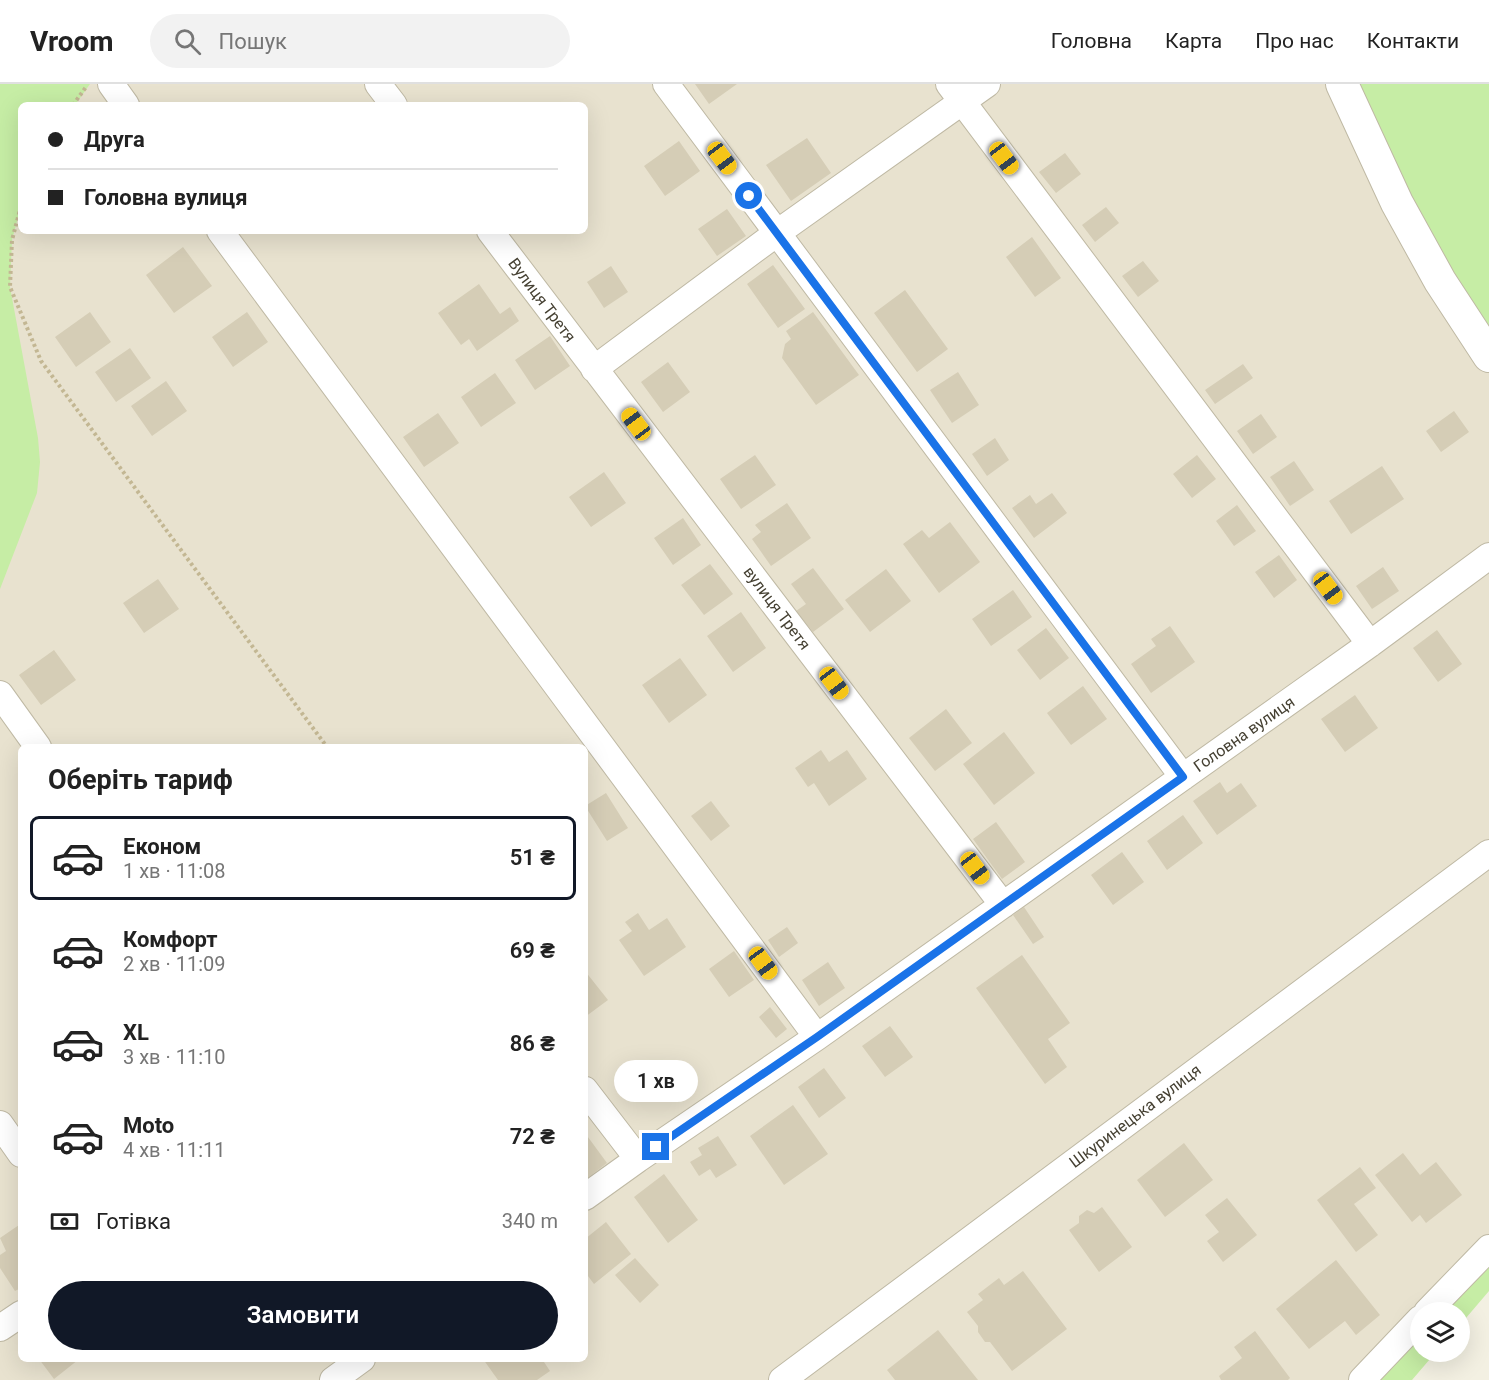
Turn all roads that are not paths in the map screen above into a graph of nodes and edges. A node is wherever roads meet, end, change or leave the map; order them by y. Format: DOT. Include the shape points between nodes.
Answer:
graph roads {
  1 [pos="111,84"];
  2 [pos="378,84"];
  3 [pos="666,84"];
  4 [pos="987,84"];
  5 [pos="1342,84"];
  6 [pos="956,93"];
  7 [pos="124,102"];
  8 [pos="392,102"];
  9 [pos="777,233"];
  10 [pos="222,234"];
  11 [pos="491,234"];
  12 [pos="1489,356"];
  13 [pos="594,369"];
  14 [pos="1489,556"];
  15 [pos="1370,644"];
  16 [pos="0,694"];
  17 [pos="36,744"];
  18 [pos="1183,777"];
  19 [pos="1489,853"];
  20 [pos="1003,905"];
  21 [pos="817,1037"];
  22 [pos="588,1094"];
  23 [pos="0,1124"];
  24 [pos="18,1150"];
  25 [pos="638,1159"];
  26 [pos="588,1195"];
  27 [pos="1489,1248"];
  28 [pos="1437,1302"];
  29 [pos="18,1316"];
  30 [pos="0,1328"];
  31 [pos="1410,1330"];
  32 [pos="358,1362"];
  33 [pos="333,1380"];
  34 [pos="782,1380"];
  35 [pos="1362,1380"];
  1 -- 7 [label="street"];
  2 -- 8 [label="street"];
  3 -- 9 [label="street"];
  4 -- 6 [label="street"];
  5 -- 12 [label="street" via="1397,203 1440,281"];
  6 -- 9 [label="street"];
  6 -- 15 [label="street"];
  9 -- 13 [label="street"];
  9 -- 18 [label="street"];
  10 -- 21 [label="street"];
  11 -- 13 [label="street, Вулиця Третя"];
  13 -- 20 [label="street, вулиця Третя"];
  14 -- 15 [label="street, Головна вулиця"];
  15 -- 18 [label="street, Головна вулиця"];
  16 -- 17 [label="street"];
  18 -- 20 [label="street, Головна вулиця"];
  19 -- 34 [label="street, Шкуринецька вулиця"];
  20 -- 21 [label="street, Головна вулиця"];
  21 -- 25 [label="street, Головна вулиця"];
  22 -- 25 [label="street"];
  23 -- 24 [label="street"];
  25 -- 26 [label="street, Головна вулиця"];
  27 -- 28 [label="street"];
  29 -- 30 [label="street"];
  31 -- 35 [label="street"];
  32 -- 33 [label="street"];
}
